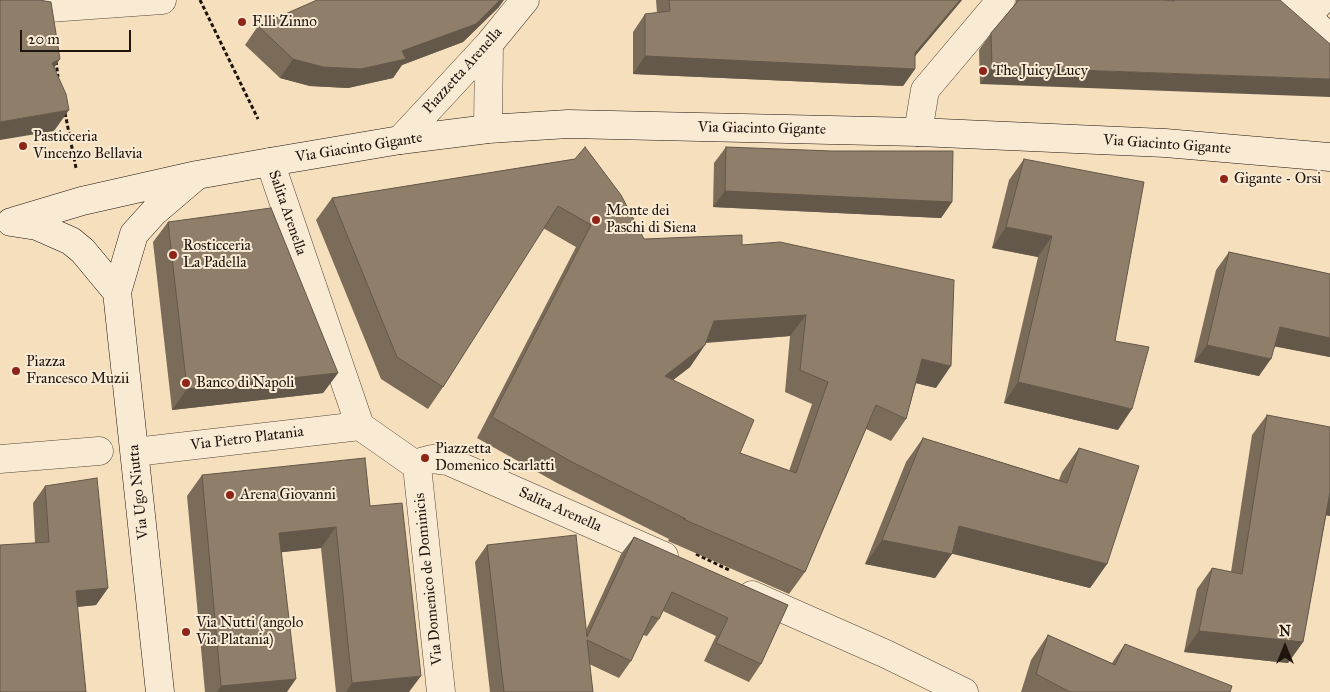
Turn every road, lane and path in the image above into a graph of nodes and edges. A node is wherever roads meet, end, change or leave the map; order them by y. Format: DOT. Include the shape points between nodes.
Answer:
graph roads {
  1 [pos="11,0"];
  2 [pos="162,0"];
  3 [pos="200,0"];
  4 [pos="525,0"];
  5 [pos="1001,0"];
  6 [pos="1306,5"];
  7 [pos="1330,39"];
  8 [pos="489,44"];
  9 [pos="63,105"];
  10 [pos="258,119"];
  11 [pos="488,129"];
  12 [pos="918,132"];
  13 [pos="400,140"];
  14 [pos="1330,157"];
  15 [pos="270,162"];
  16 [pos="197,175"];
  17 [pos="82,201"];
  18 [pos="8,222"];
  19 [pos="117,292"];
  20 [pos="360,426"];
  21 [pos="99,451"];
  22 [pos="135,452"];
  23 [pos="0,459"];
  24 [pos="417,466"];
  25 [pos="688,567"];
  26 [pos="733,586"];
  27 [pos="160,692"];
  28 [pos="441,692"];
  29 [pos="964,692"];
  1 -- 2 [label="street" via="49,8"];
  3 -- 10 [label="path"];
  4 -- 8 [label="street, Piazzetta Arenella"];
  5 -- 12 [label="street" via="925,90"];
  6 -- 7 [label="street"];
  8 -- 11 [label="street"];
  8 -- 13 [label="street, Piazzetta Arenella"];
  9 -- 17 [label="path"];
  11 -- 12 [label="street, Via Giacinto Gigante" via="568,124"];
  11 -- 13 [label="street, Via Giacinto Gigante"];
  12 -- 14 [label="street, Via Giacinto Gigante" via="1165,143"];
  13 -- 15 [label="street, Via Giacinto Gigante"];
  15 -- 16 [label="street, Via Giacinto Gigante"];
  15 -- 20 [label="street, Salita Arenella"];
  16 -- 17 [label="street, Via Giacinto Gigante"];
  16 -- 19 [label="street" via="134,234"];
  17 -- 18 [label="street, Via Giacinto Gigante"];
  18 -- 19 [label="street" via="37,226 71,241"];
  19 -- 22 [label="street, Via Ugo Niutta"];
  20 -- 22 [label="street, Via Pietro Platania"];
  20 -- 24 [label="street"];
  21 -- 23 [label="street"];
  22 -- 27 [label="street, Via Ugo Niutta"];
  24 -- 25 [label="street, Salita Arenella" via="432,459 448,461"];
  24 -- 28 [label="street, Via Domenico de Dominicis"];
  26 -- 29 [label="street"];
}
